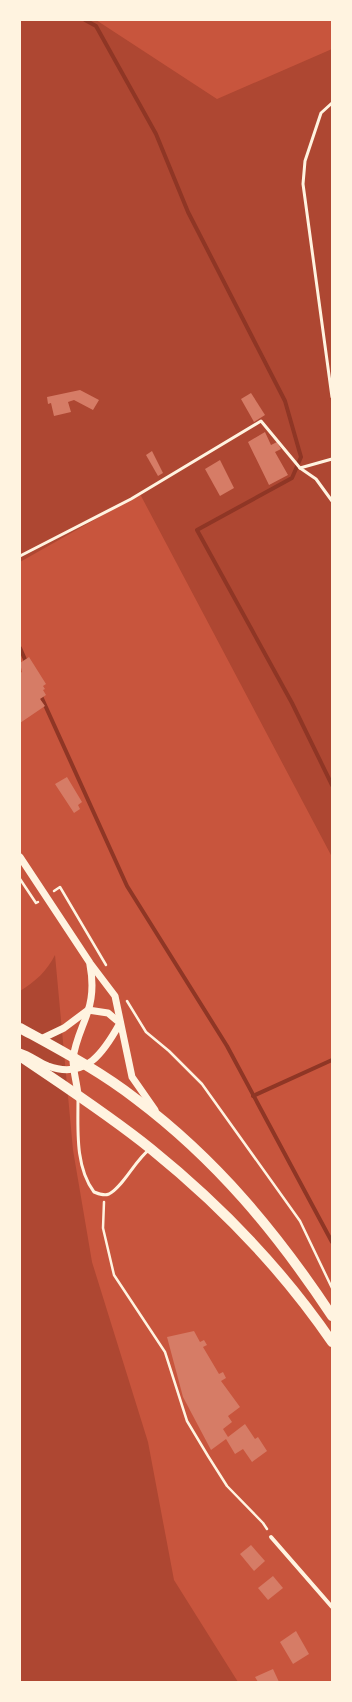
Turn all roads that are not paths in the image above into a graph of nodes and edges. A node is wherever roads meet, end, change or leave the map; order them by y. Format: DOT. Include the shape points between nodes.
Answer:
graph roads {
  1 [pos="332,103"];
  2 [pos="332,397"];
  3 [pos="332,459"];
  4 [pos="298,466"];
  5 [pos="332,501"];
  6 [pos="20,556"];
  7 [pos="20,857"];
  8 [pos="90,963"];
  9 [pos="88,1010"];
  10 [pos="120,1024"];
  11 [pos="20,1028"];
  12 [pos="41,1039"];
  13 [pos="20,1052"];
  14 [pos="20,1056"];
  15 [pos="74,1058"];
  16 [pos="86,1065"];
  17 [pos="74,1069"];
  18 [pos="78,1095"];
  19 [pos="160,1118"];
  20 [pos="150,1149"];
  21 [pos="332,1316"];
  22 [pos="332,1342"];
  23 [pos="271,1537"];
  24 [pos="332,1607"];
  1 -- 2 [label="lane" via="321,113 305,161 303,184"];
  3 -- 4 [label="lane"];
  4 -- 5 [label="lane" via="316,479"];
  4 -- 6 [label="lane" via="261,421 131,499"];
  7 -- 8 [label="street"];
  8 -- 9 [label="street" via="93,986"];
  8 -- 10 [label="street" via="115,996"];
  9 -- 10 [label="street" via="108,1013"];
  9 -- 12 [label="street" via="64,1028"];
  9 -- 15 [label="street" via="78,1035"];
  10 -- 16 [label="street" via="106,1048"];
  10 -- 19 [label="street" via="134,1081"];
  11 -- 12 [label="main road"];
  12 -- 15 [label="main road"];
  13 -- 17 [label="street" via="47,1066 60,1070"];
  14 -- 18 [label="main road"];
  15 -- 16 [label="main road"];
  15 -- 17 [label="street"];
  16 -- 17 [label="street"];
  16 -- 19 [label="main road" via="136,1098"];
  17 -- 18 [label="street"];
  18 -- 20 [label="main road"];
  18 -- 20 [label="lane" via="79,1146 85,1175 94,1192 110,1194"];
  19 -- 21 [label="main road" via="203,1156 257,1213 298,1265"];
  20 -- 22 [label="main road" via="219,1210 257,1248"];
  23 -- 24 [label="street"];
}
